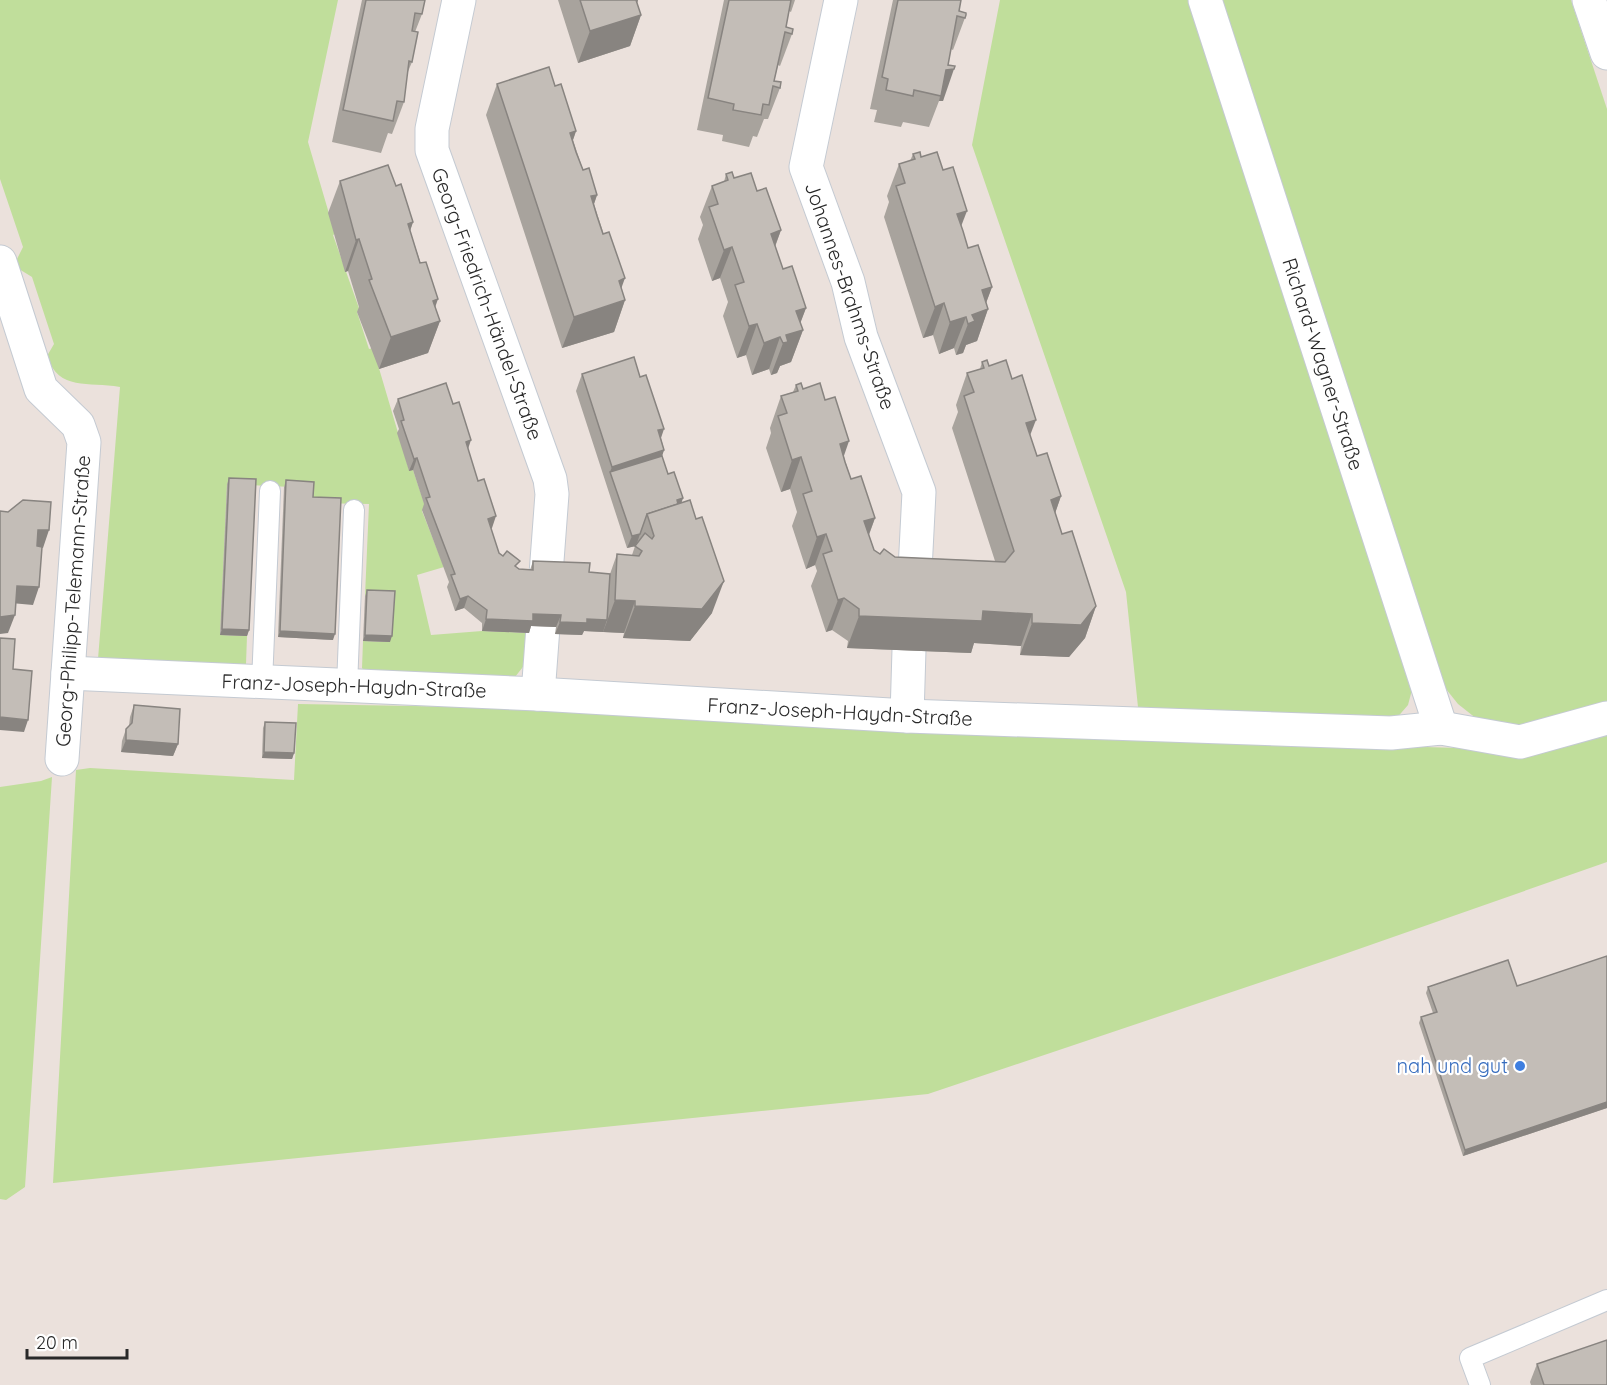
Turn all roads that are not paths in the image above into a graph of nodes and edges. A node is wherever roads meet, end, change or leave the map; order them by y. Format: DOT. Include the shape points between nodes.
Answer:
graph roads {
  1 [pos="459,0"];
  2 [pos="841,0"];
  3 [pos="1205,0"];
  4 [pos="1590,0"];
  5 [pos="1607,53"];
  6 [pos="0,262"];
  7 [pos="270,491"];
  8 [pos="354,510"];
  9 [pos="546,574"];
  10 [pos="914,590"];
  11 [pos="543,627"];
  12 [pos="909,650"];
  13 [pos="68,673"];
  14 [pos="262,683"];
  15 [pos="347,686"];
  16 [pos="538,694"];
  17 [pos="907,716"];
  18 [pos="1607,718"];
  19 [pos="1442,728"];
  20 [pos="62,759"];
  21 [pos="1607,1300"];
  22 [pos="1480,1385"];
  1 -- 9 [label="street, Georg-Friedrich-Händel-Straße" via="432,129 432,150 550,479"];
  2 -- 10 [label="street, Johannes-Brahms-Straße" via="806,167 848,282 861,337 919,492"];
  3 -- 19 [label="street, Richard-Wagner-Straße"];
  4 -- 5 [label="street"];
  6 -- 13 [label="street, Georg-Philipp-Telemann-Straße" via="41,389 78,425 84,442"];
  7 -- 14 [label="lane"];
  8 -- 15 [label="lane"];
  11 -- 16 [label="street"];
  12 -- 17 [label="street"];
  13 -- 14 [label="street, Franz-Joseph-Haydn-Straße"];
  13 -- 20 [label="street, Georg-Philipp-Telemann-Straße"];
  14 -- 15 [label="street, Franz-Joseph-Haydn-Straße"];
  15 -- 16 [label="street, Franz-Joseph-Haydn-Straße"];
  16 -- 17 [label="street, Franz-Joseph-Haydn-Straße"];
  17 -- 19 [label="street, Franz-Joseph-Haydn-Straße" via="1391,733"];
  18 -- 19 [label="street, Franz-Joseph-Haydn-Straße" via="1520,742"];
  21 -- 22 [label="lane" via="1470,1358"];
}
